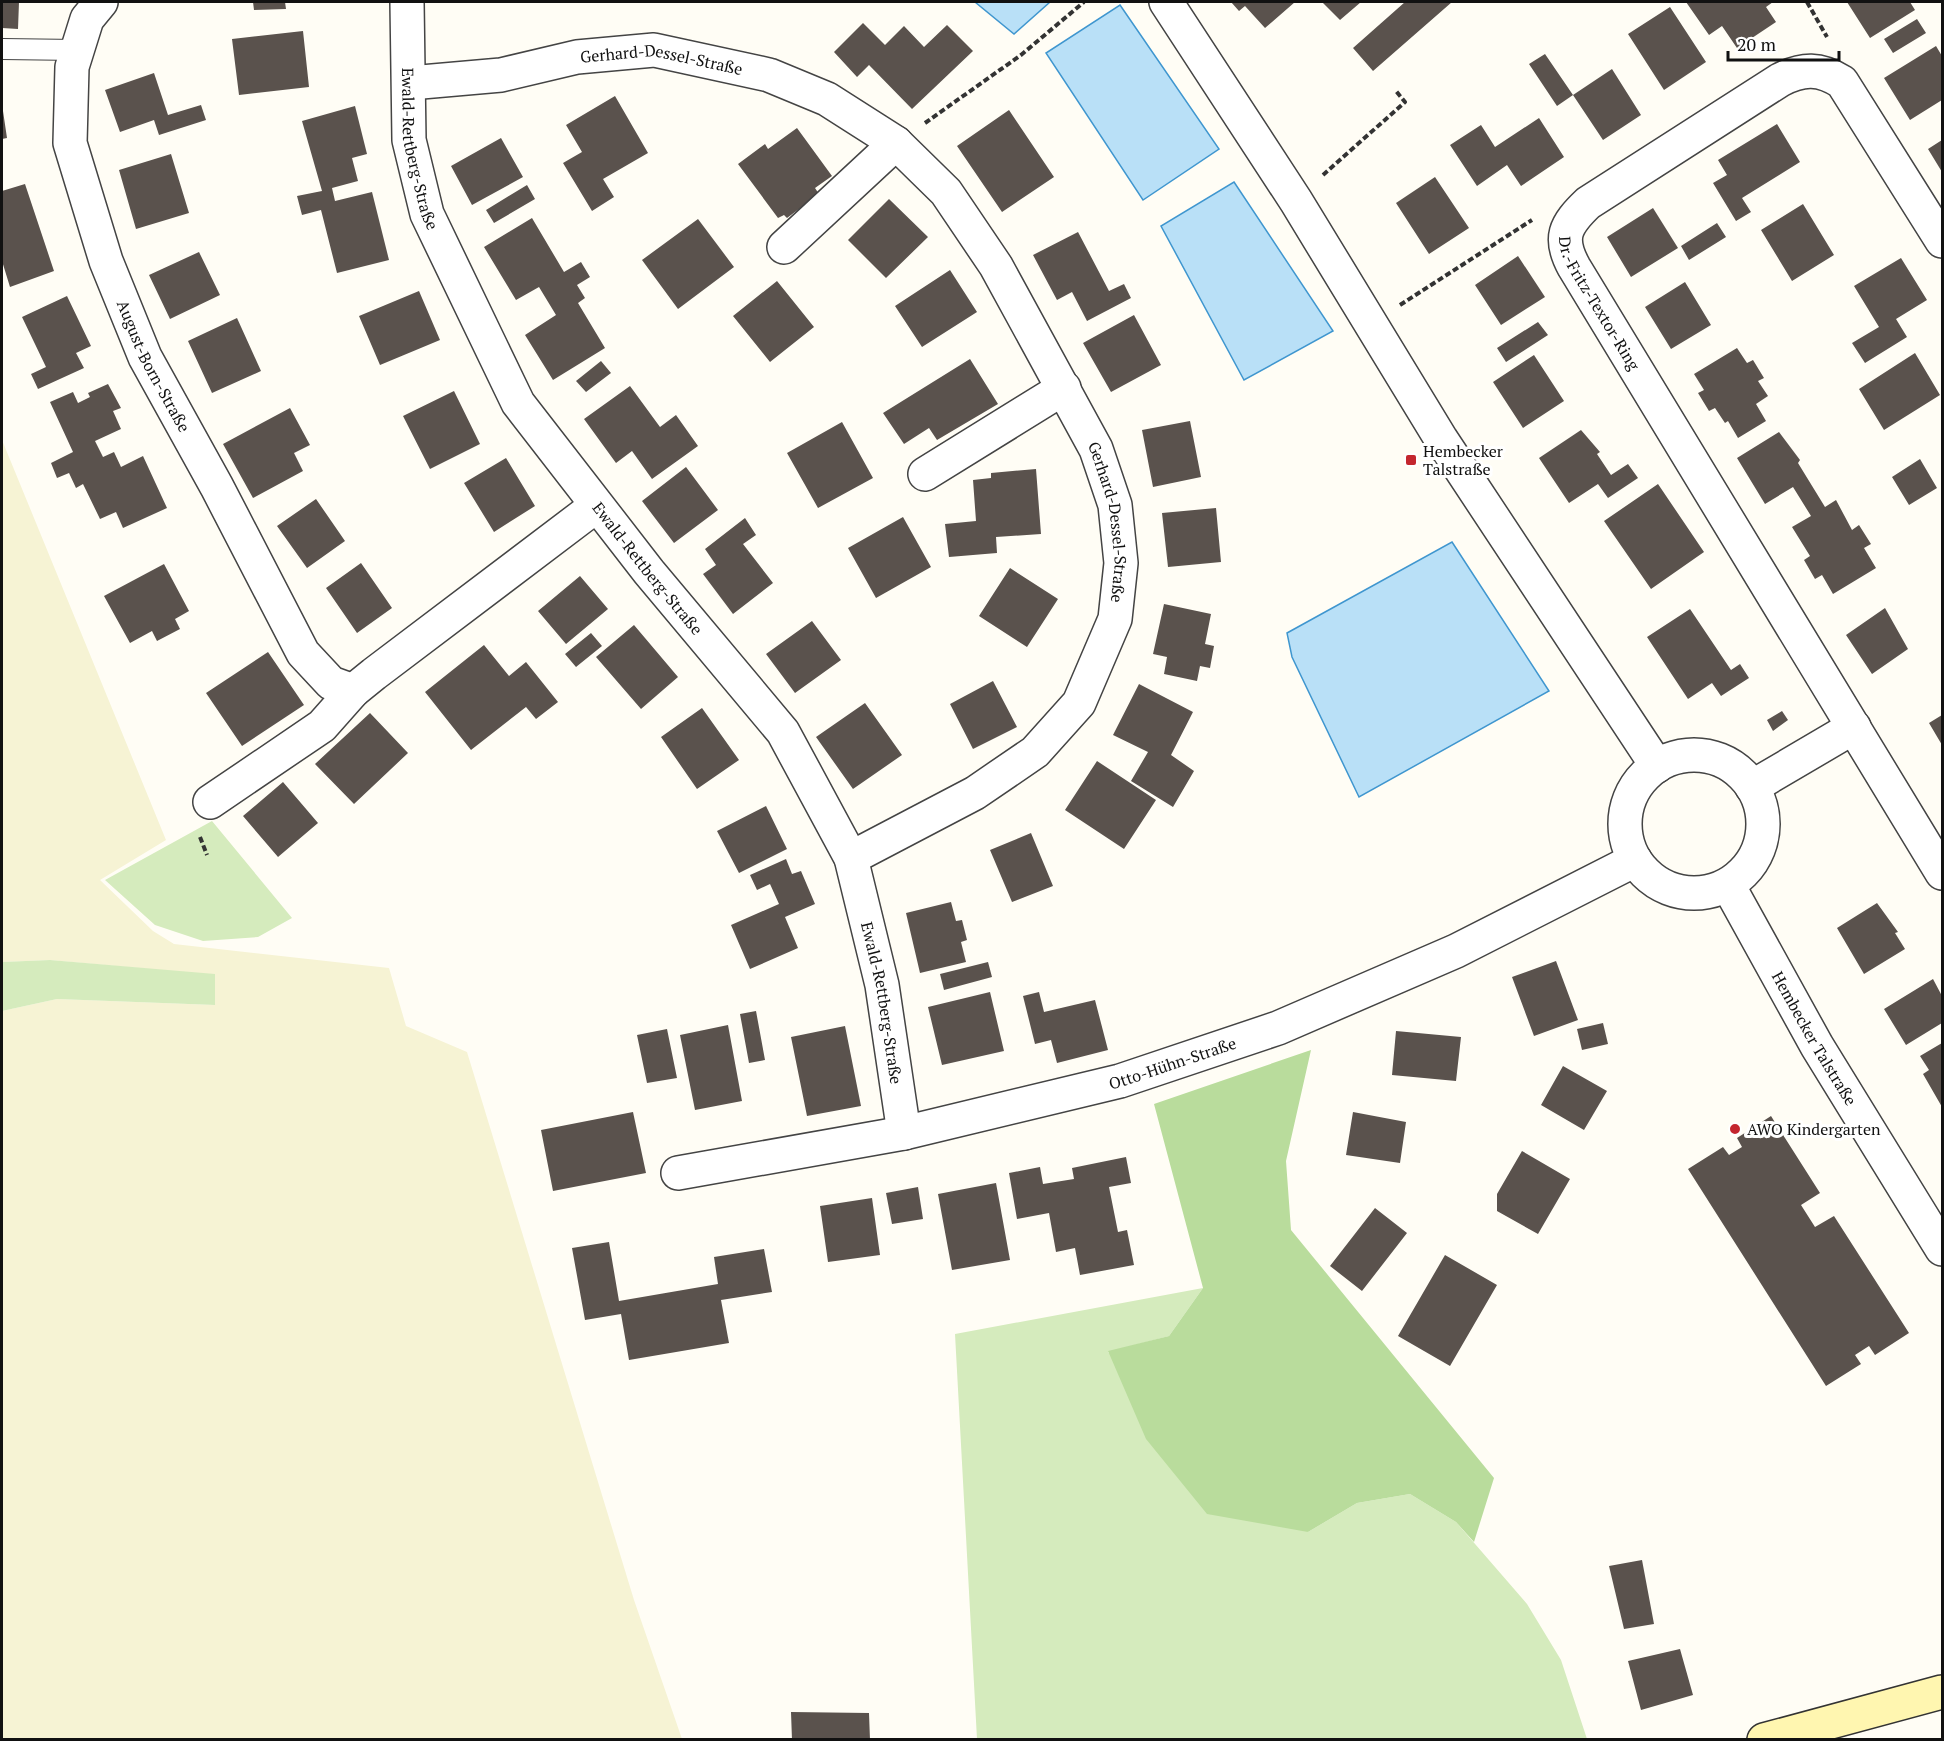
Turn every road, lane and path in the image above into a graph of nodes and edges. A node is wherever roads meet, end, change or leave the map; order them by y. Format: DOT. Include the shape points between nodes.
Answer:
graph roads {
  1 [pos="101,2"];
  2 [pos="407,2"];
  3 [pos="1084,2"];
  4 [pos="1166,2"];
  5 [pos="2,49"];
  6 [pos="77,50"];
  7 [pos="410,84"];
  8 [pos="1396,91"];
  9 [pos="896,144"];
  10 [pos="1296,201"];
  11 [pos="1567,227"];
  12 [pos="1942,241"];
  13 [pos="784,247"];
  14 [pos="1401,304"];
  15 [pos="1064,388"];
  16 [pos="924,474"];
  17 [pos="596,506"];
  18 [pos="353,691"];
  19 [pos="1854,727"];
  20 [pos="1656,766"];
  21 [pos="1752,787"];
  22 [pos="210,802"];
  23 [pos="851,858"];
  24 [pos="1635,860"];
  25 [pos="1942,873"];
  26 [pos="1728,885"];
  27 [pos="904,1133"];
  28 [pos="678,1173"];
  29 [pos="1942,1249"];
  30 [pos="1942,1692"];
  31 [pos="1764,1740"];
  1 -- 6 [label="street, August-Born-Straße" via="87,19"];
  2 -- 7 [label="street, Ewald-Rettberg-Straße"];
  3 -- 9 [label="path" via="1021,55"];
  4 -- 10 [label="street"];
  5 -- 6 [label="lane"];
  6 -- 18 [label="street, August-Born-Straße" via="72,67 70,143 106,261 145,357 303,653 331,683"];
  7 -- 9 [label="street, Gerhard-Dessel-Straße" via="501,75 578,57 654,50 769,75 827,99"];
  7 -- 17 [label="street, Ewald-Rettberg-Straße" via="410,140 427,214 518,403"];
  8 -- 10 [label="path" via="1405,102"];
  9 -- 13 [label="street"];
  9 -- 15 [label="street, Gerhard-Dessel-Straße" via="946,192 996,266"];
  10 -- 20 [label="street" via="1442,439"];
  11 -- 12 [label="street, Dr.-Fritz-Textor-Ring" via="1588,203 1780,80 1811,69 1842,82"];
  11 -- 14 [label="path" via="1543,212"];
  11 -- 19 [label="street, Dr.-Fritz-Textor-Ring" via="1564,239 1574,267"];
  15 -- 16 [label="street"];
  15 -- 23 [label="street, Gerhard-Dessel-Straße" via="1096,449 1115,504 1121,563 1115,619 1078,703 1035,752 1001,776"];
  17 -- 18 [label="street"];
  17 -- 23 [label="street, Ewald-Rettberg-Straße" via="783,732"];
  18 -- 22 [label="street" via="322,726"];
  19 -- 21 [label="street"];
  19 -- 25 [label="street, Dr.-Fritz-Textor-Ring"];
  20 -- 21 [label="street" via="1679,757 1703,756 1726,763"];
  20 -- 24 [label="street" via="1639,783 1628,803 1625,827"];
  21 -- 26 [label="street" via="1761,807 1763,830 1758,851 1746,870"];
  23 -- 27 [label="street, Ewald-Rettberg-Straße" via="882,985"];
  24 -- 26 [label="street" via="1660,884 1683,892 1706,892"];
  24 -- 27 [label="street, Otto-Hühn-Straße" via="1456,951 1278,1028 1120,1081"];
  26 -- 29 [label="street, Hembecker Talstraße" via="1817,1046"];
  27 -- 28 [label="street, Otto-Hühn-Straße"];
  30 -- 31 [label="main road"];
}
